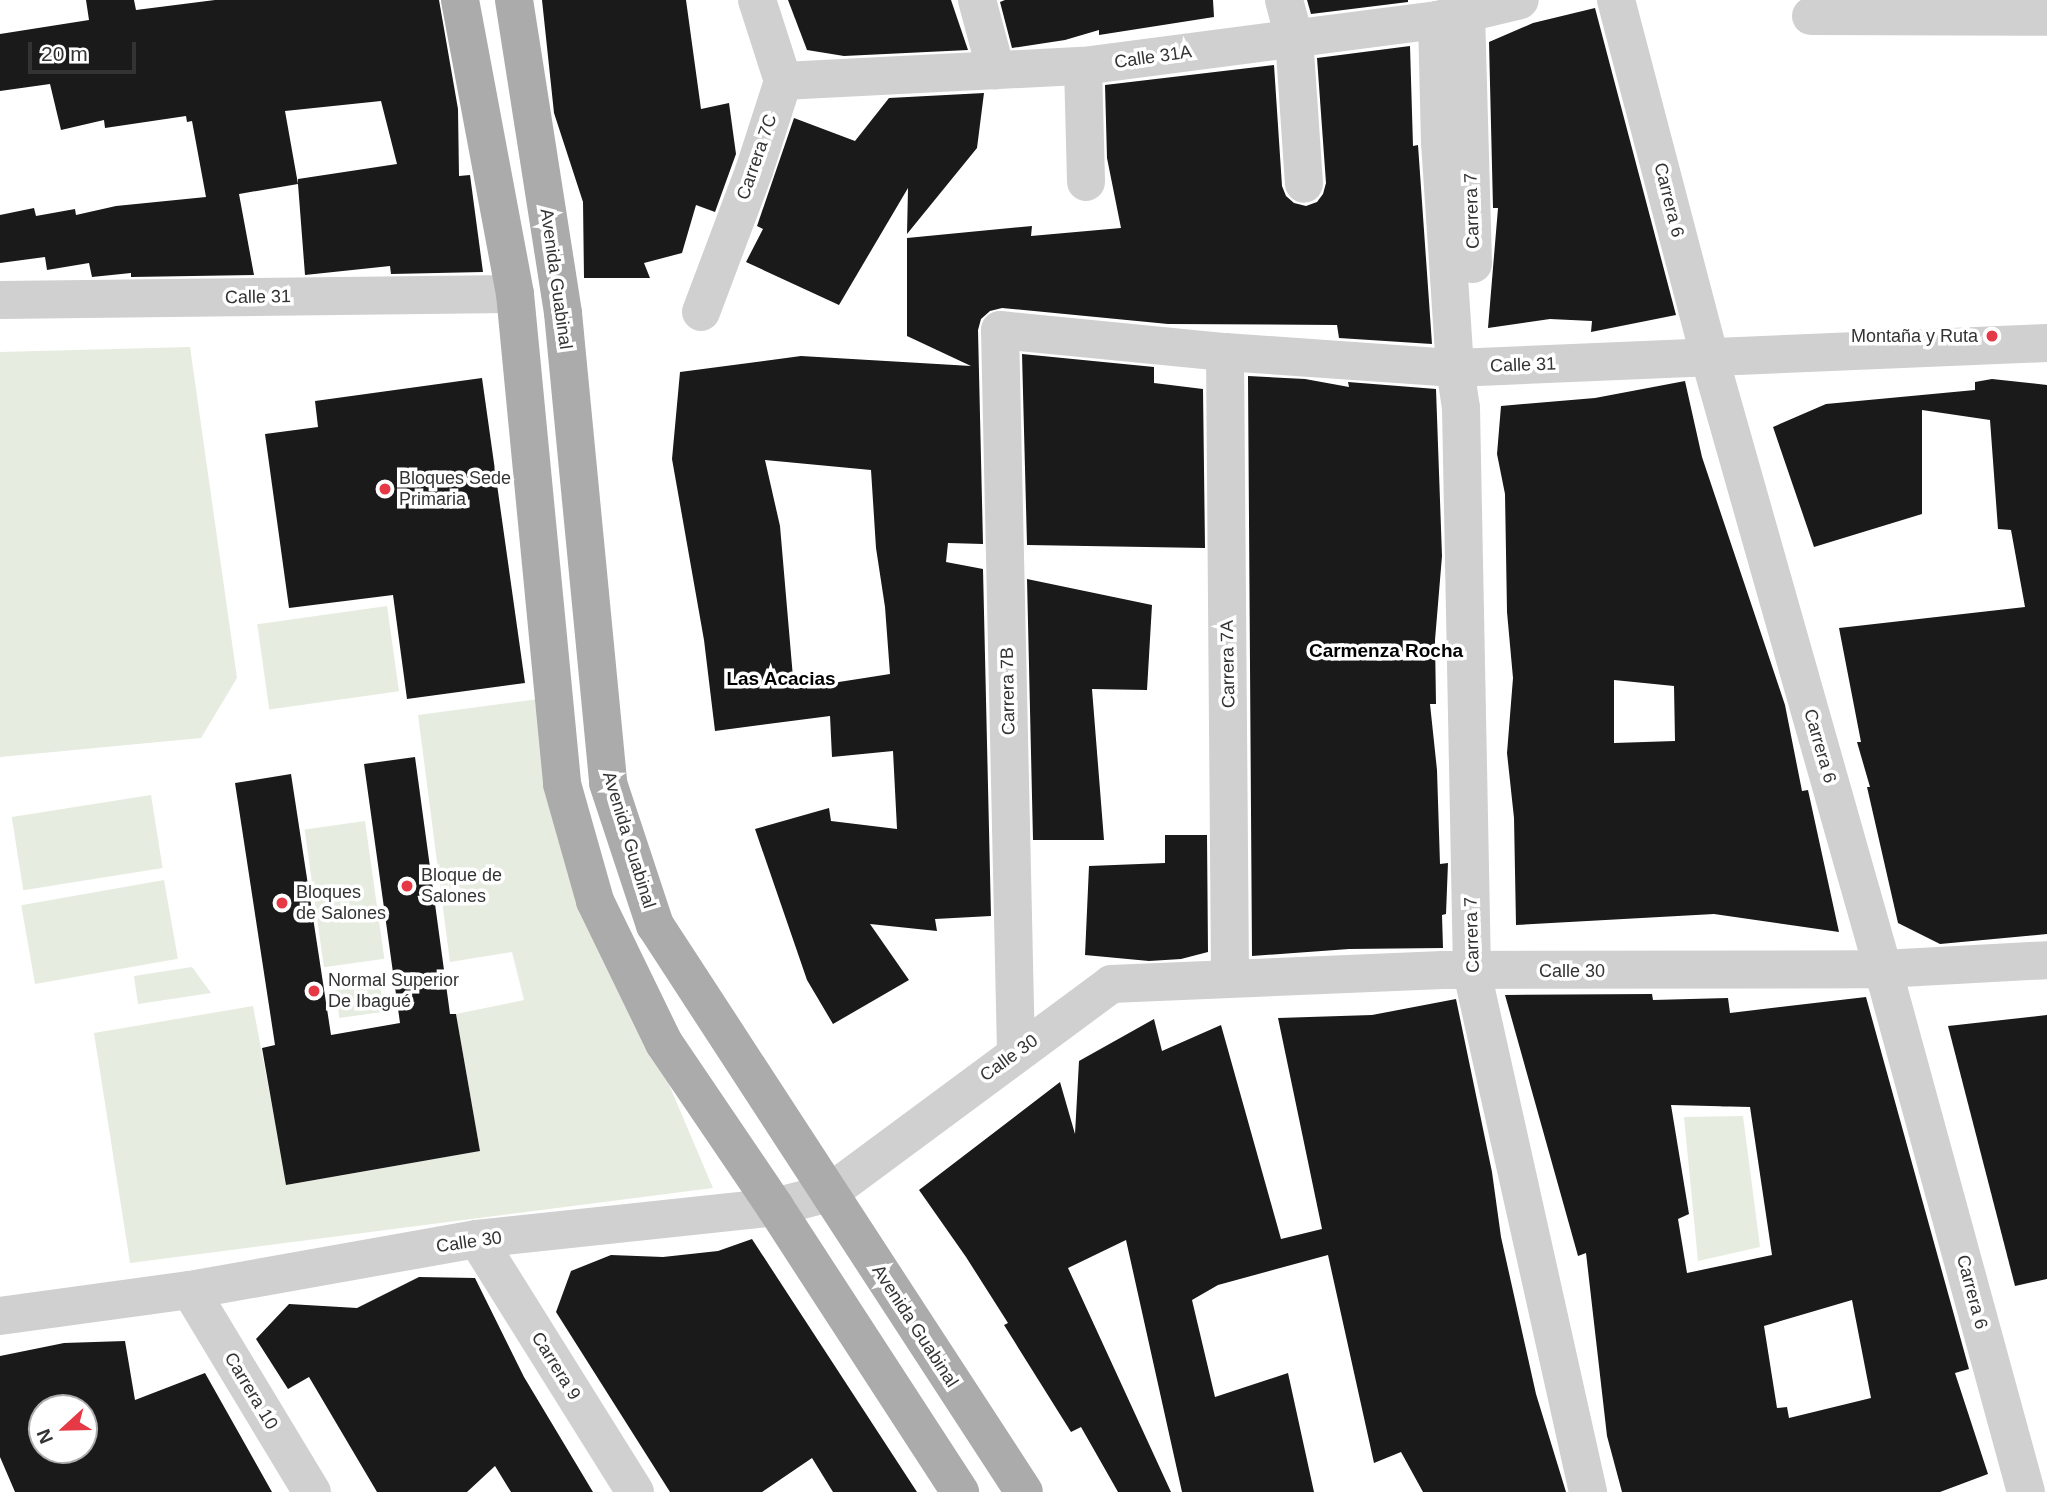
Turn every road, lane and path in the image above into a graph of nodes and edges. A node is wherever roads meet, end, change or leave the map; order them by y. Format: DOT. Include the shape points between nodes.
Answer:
graph roads {
  1 [pos="460,0"];
  2 [pos="514,0"];
  3 [pos="757,0"];
  4 [pos="977,0"];
  5 [pos="1284,0"];
  6 [pos="1520,0"];
  7 [pos="1616,0"];
  8 [pos="1889,8"];
  9 [pos="1451,16"];
  10 [pos="1811,16"];
  11 [pos="2047,17"];
  12 [pos="1294,37"];
  13 [pos="1083,66"];
  14 [pos="996,71"];
  15 [pos="783,81"];
  16 [pos="1086,182"];
  17 [pos="1304,184"];
  18 [pos="515,294"];
  19 [pos="0,300"];
  20 [pos="701,312"];
  21 [pos="1000,330"];
  22 [pos="2047,343"];
  23 [pos="1225,352"];
  24 [pos="1710,359"];
  25 [pos="1464,367"];
  26 [pos="2047,960"];
  27 [pos="1883,969"];
  28 [pos="1472,972"];
  29 [pos="1230,977"];
  30 [pos="1016,1052"];
  31 [pos="829,1192"];
  32 [pos="775,1208"];
  33 [pos="477,1239"];
  34 [pos="190,1290"];
  35 [pos="0,1316"];
  36 [pos="312,1492"];
  37 [pos="635,1492"];
  38 [pos="960,1492"];
  39 [pos="1024,1492"];
  40 [pos="1588,1492"];
  41 [pos="2026,1492"];
  1 -- 18 [label="main road"];
  2 -- 31 [label="main road, Avenida Guabinal" via="563,313 608,783 655,925"];
  3 -- 15 [label="street"];
  4 -- 14 [label="street"];
  5 -- 12 [label="street"];
  6 -- 9 [label="street, Calle 31A"];
  7 -- 24 [label="street, Carrera 6"];
  8 -- 10 [label="street"];
  8 -- 11 [label="street"];
  9 -- 12 [label="street, Calle 31A"];
  9 -- 25 [label="street, Carrera 7"];
  12 -- 13 [label="street, Calle 31A"];
  12 -- 17 [label="street"];
  13 -- 14 [label="street, Calle 31A"];
  13 -- 16 [label="street"];
  14 -- 15 [label="street, Calle 31A"];
  15 -- 20 [label="street, Carrera 7C"];
  18 -- 19 [label="street, Calle 31"];
  18 -- 32 [label="main road" via="562,785 595,901 664,1044"];
  21 -- 23 [label="street, Calle 31"];
  21 -- 30 [label="street, Carrera 7B"];
  22 -- 24 [label="street, Calle 31"];
  23 -- 25 [label="street, Calle 31"];
  23 -- 29 [label="street, Carrera 7A"];
  24 -- 25 [label="street, Calle 31"];
  24 -- 27 [label="street, Carrera 6"];
  25 -- 28 [label="street, Carrera 7" via="1461,408"];
  26 -- 27 [label="street, Calle 30"];
  27 -- 28 [label="street, Calle 30"];
  27 -- 41 [label="street, Carrera 6"];
  28 -- 29 [label="street, Calle 30"];
  28 -- 40 [label="street, Carrera 7"];
  29 -- 30 [label="street, Calle 30" via="1111,984"];
  30 -- 31 [label="street, Calle 30"];
  31 -- 32 [label="street, Calle 30"];
  31 -- 39 [label="main road, Avenida Guabinal"];
  32 -- 33 [label="street, Calle 30"];
  32 -- 38 [label="main road"];
  33 -- 34 [label="street, Calle 30"];
  33 -- 37 [label="street, Carrera 9"];
  34 -- 35 [label="street, Calle 30"];
  34 -- 36 [label="street, Carrera 10"];
}
